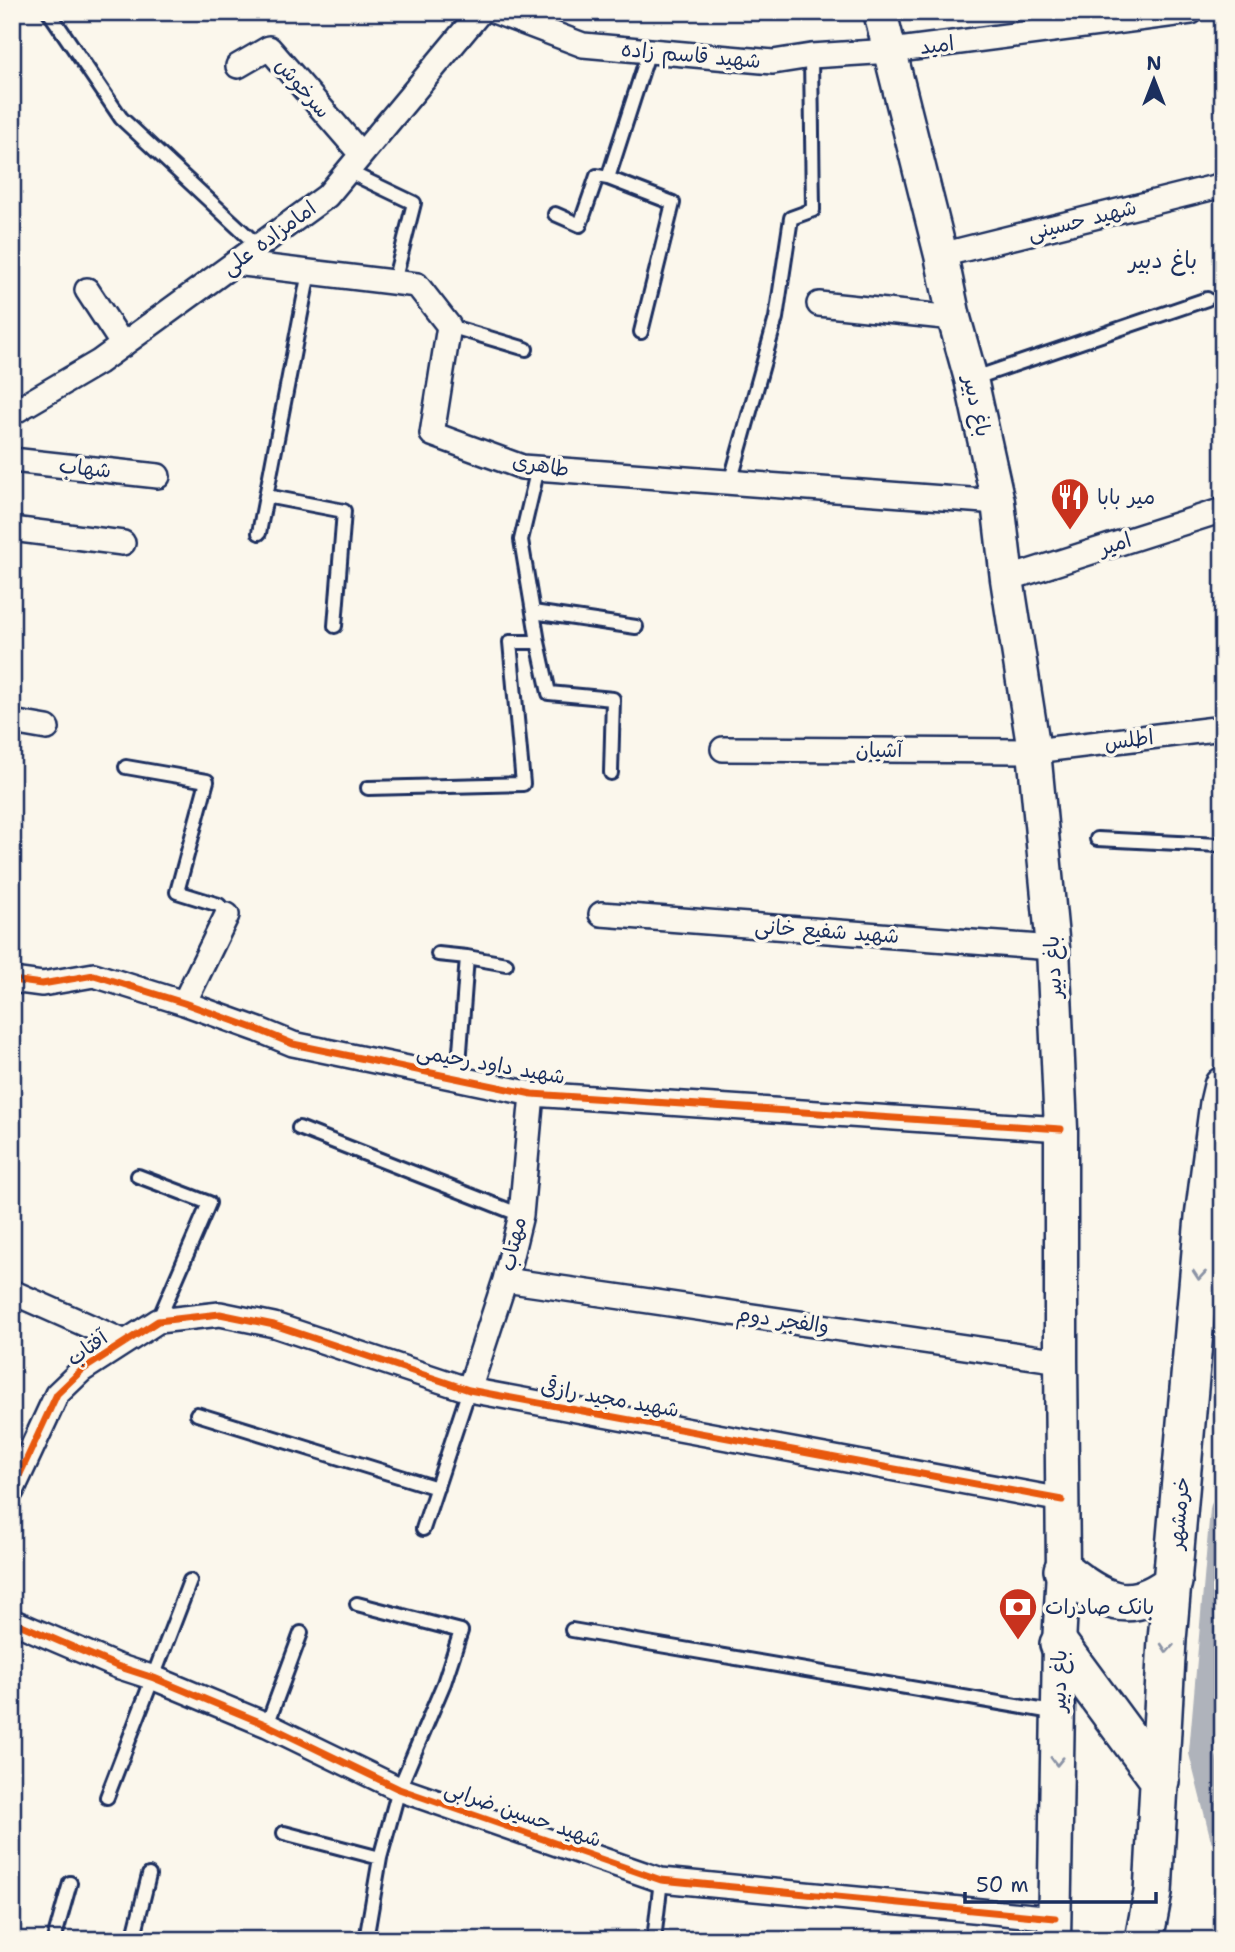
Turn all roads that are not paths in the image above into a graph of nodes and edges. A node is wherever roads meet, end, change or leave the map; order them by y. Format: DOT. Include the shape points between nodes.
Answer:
graph roads {
  1 [pos="48,12"];
  2 [pos="480,12"];
  3 [pos="496,12"];
  4 [pos="880,12"];
  5 [pos="1191,12"];
  6 [pos="649,51"];
  7 [pos="891,51"];
  8 [pos="811,56"];
  9 [pos="238,66"];
  10 [pos="354,163"];
  11 [pos="608,178"];
  12 [pos="1223,185"];
  13 [pos="555,214"];
  14 [pos="258,246"];
  15 [pos="941,255"];
  16 [pos="235,263"];
  17 [pos="309,272"];
  18 [pos="394,282"];
  19 [pos="87,290"];
  20 [pos="1207,299"];
  21 [pos="819,304"];
  22 [pos="954,318"];
  23 [pos="449,326"];
  24 [pos="641,331"];
  25 [pos="123,345"];
  26 [pos="526,349"];
  27 [pos="971,379"];
  28 [pos="12,413"];
  29 [pos="12,460"];
  30 [pos="538,468"];
  31 [pos="158,476"];
  32 [pos="730,483"];
  33 [pos="266,496"];
  34 [pos="998,502"];
  35 [pos="1223,510"];
  36 [pos="12,529"];
  37 [pos="259,533"];
  38 [pos="123,543"];
  39 [pos="1007,579"];
  40 [pos="533,612"];
  41 [pos="335,626"];
  42 [pos="636,627"];
  43 [pos="538,642"];
  44 [pos="12,722"];
  45 [pos="47,728"];
  46 [pos="1223,728"];
  47 [pos="723,749"];
  48 [pos="1034,751"];
  49 [pos="126,767"];
  50 [pos="611,773"];
  51 [pos="368,788"];
  52 [pos="1097,839"];
  53 [pos="1223,840"];
  54 [pos="601,914"];
  55 [pos="227,915"];
  56 [pos="1052,948"];
  57 [pos="438,954"];
  58 [pos="467,957"];
  59 [pos="506,964"];
  60 [pos="12,980"];
  61 [pos="184,1003"];
  62 [pos="458,1078"];
  63 [pos="1223,1086"];
  64 [pos="532,1094"];
  65 [pos="299,1128"];
  66 [pos="1061,1129"];
  67 [pos="138,1176"];
  68 [pos="521,1215"];
  69 [pos="505,1280"];
  70 [pos="12,1292"];
  71 [pos="158,1321"];
  72 [pos="125,1342"];
  73 [pos="1061,1361"];
  74 [pos="469,1390"];
  75 [pos="197,1414"];
  76 [pos="437,1488"];
  77 [pos="12,1491"];
  78 [pos="1062,1500"];
  79 [pos="423,1529"];
  80 [pos="1063,1570"];
  81 [pos="190,1581"];
  82 [pos="1173,1582"];
  83 [pos="357,1604"];
  84 [pos="12,1621"];
  85 [pos="572,1630"];
  86 [pos="301,1633"];
  87 [pos="1059,1644"];
  88 [pos="154,1678"];
  89 [pos="1059,1713"];
  90 [pos="267,1725"];
  91 [pos="1160,1781"];
  92 [pos="398,1788"];
  93 [pos="107,1797"];
  94 [pos="284,1833"];
  95 [pos="380,1858"];
  96 [pos="149,1875"];
  97 [pos="661,1880"];
  98 [pos="70,1883"];
  99 [pos="1153,1893"];
  100 [pos="1054,1929"];
  101 [pos="54,1940"];
  102 [pos="133,1940"];
  103 [pos="366,1940"];
  104 [pos="654,1940"];
  105 [pos="1143,1940"];
  106 [pos="1162,1940"];
  1 -- 14 [label="lane" via="121,118"];
  2 -- 10 [label="street, امامزاده علی"];
  3 -- 6 [label="street, شهید قاسم زاده" via="583,45"];
  4 -- 7 [label="main road, باغ دبیر"];
  5 -- 7 [label="street, امید"];
  6 -- 8 [label="street, شهید قاسم زاده" via="772,62"];
  6 -- 11 [label="lane"];
  7 -- 8 [label="street, شهید قاسم زاده"];
  7 -- 15 [label="main road, باغ دبیر"];
  8 -- 32 [label="lane" via="813,210 791,218 776,318"];
  9 -- 10 [label="street, سرخوش" via="269,48"];
  10 -- 14 [label="street, امامزاده علی" via="327,195"];
  10 -- 18 [label="lane" via="414,203"];
  11 -- 13 [label="lane" via="597,176 580,225"];
  11 -- 24 [label="lane" via="673,203"];
  12 -- 15 [label="street, شهید حسینی"];
  14 -- 16 [label="street, امامزاده علی"];
  15 -- 22 [label="main road, باغ دبیر"];
  16 -- 17 [label="street"];
  16 -- 25 [label="street, امامزاده علی"];
  17 -- 18 [label="street"];
  17 -- 33 [label="lane"];
  18 -- 23 [label="street" via="417,285"];
  19 -- 25 [label="street"];
  20 -- 27 [label="lane"];
  21 -- 22 [label="street"];
  22 -- 27 [label="main road, باغ دبیر"];
  23 -- 26 [label="lane"];
  23 -- 30 [label="street, طاهری" via="432,434 522,467"];
  25 -- 28 [label="street, امامزاده علی"];
  27 -- 34 [label="main road, باغ دبیر"];
  29 -- 31 [label="street, شهاب"];
  30 -- 32 [label="street, طاهری"];
  30 -- 40 [label="lane" via="521,540"];
  32 -- 34 [label="street, طاهری"];
  33 -- 37 [label="lane"];
  33 -- 41 [label="lane" via="344,511"];
  34 -- 39 [label="main road, باغ دبیر"];
  35 -- 39 [label="street, امیر"];
  36 -- 38 [label="street"];
  39 -- 48 [label="main road, باغ دبیر"];
  40 -- 42 [label="lane"];
  40 -- 43 [label="lane"];
  43 -- 50 [label="lane" via="549,693 613,699"];
  43 -- 51 [label="lane" via="510,642 523,784"];
  44 -- 45 [label="street"];
  46 -- 48 [label="street, اطلس"];
  47 -- 48 [label="street, آشیان"];
  48 -- 56 [label="main road, باغ دبیر"];
  49 -- 55 [label="lane" via="207,781 177,892 219,905"];
  52 -- 53 [label="lane" via="1219,845"];
  54 -- 56 [label="street, شهید شفیع خانی"];
  55 -- 61 [label="street"];
  56 -- 66 [label="main road, باغ دبیر"];
  57 -- 58 [label="lane"];
  58 -- 59 [label="lane"];
  58 -- 62 [label="lane"];
  60 -- 61 [label="street, شهید داود رحیمی" via="42,984 93,975"];
  61 -- 62 [label="street, شهید داود رحیمی" via="293,1044"];
  62 -- 64 [label="street, شهید داود رحیمی"];
  63 -- 82 [label="main road, خرمشهر, one-way" via="1204,1217"];
  64 -- 66 [label="street, شهید داود رحیمی"];
  64 -- 68 [label="street, مهتاب"];
  65 -- 68 [label="lane"];
  66 -- 73 [label="main road, باغ دبیر"];
  67 -- 71 [label="lane" via="209,1203"];
  68 -- 69 [label="street, مهتاب"];
  69 -- 73 [label="street, والفجر دوم"];
  69 -- 74 [label="street, مهتاب"];
  70 -- 72 [label="street"];
  71 -- 72 [label="street, آفتاب"];
  71 -- 74 [label="street, شهید مجید رازقی" via="220,1314 274,1325"];
  72 -- 77 [label="street, آفتاب" via="82,1370 57,1394"];
  73 -- 78 [label="main road, باغ دبیر"];
  74 -- 76 [label="lane"];
  74 -- 78 [label="street, شهید مجید رازقی"];
  75 -- 76 [label="lane"];
  76 -- 79 [label="lane"];
  78 -- 80 [label="main road, باغ دبیر"];
  80 -- 82 [label="main road" via="1098,1595 1129,1602 1145,1599"];
  80 -- 87 [label="main road, باغ دبیر"];
  81 -- 88 [label="lane"];
  82 -- 91 [label="main road, خرمشهر, one-way"];
  83 -- 92 [label="lane" via="461,1631 444,1683"];
  84 -- 88 [label="street, شهید حسین ضرابی" via="117,1667"];
  85 -- 89 [label="lane"];
  86 -- 90 [label="lane"];
  87 -- 89 [label="main road, باغ دبیر"];
  87 -- 91 [label="main road"];
  88 -- 90 [label="street, شهید حسین ضرابی"];
  88 -- 93 [label="lane"];
  89 -- 100 [label="main road, باغ دبیر, one-way"];
  90 -- 92 [label="street, شهید حسین ضرابی"];
  91 -- 99 [label="main road, خرمشهر"];
  92 -- 95 [label="lane"];
  92 -- 97 [label="street, شهید حسین ضرابی"];
  94 -- 95 [label="lane"];
  95 -- 103 [label="lane"];
  96 -- 102 [label="lane"];
  97 -- 100 [label="street, شهید حسین ضرابی"];
  97 -- 104 [label="lane"];
  98 -- 101 [label="lane"];
  99 -- 105 [label="main road, خرمشهر"];
  99 -- 106 [label="main road"];
}
